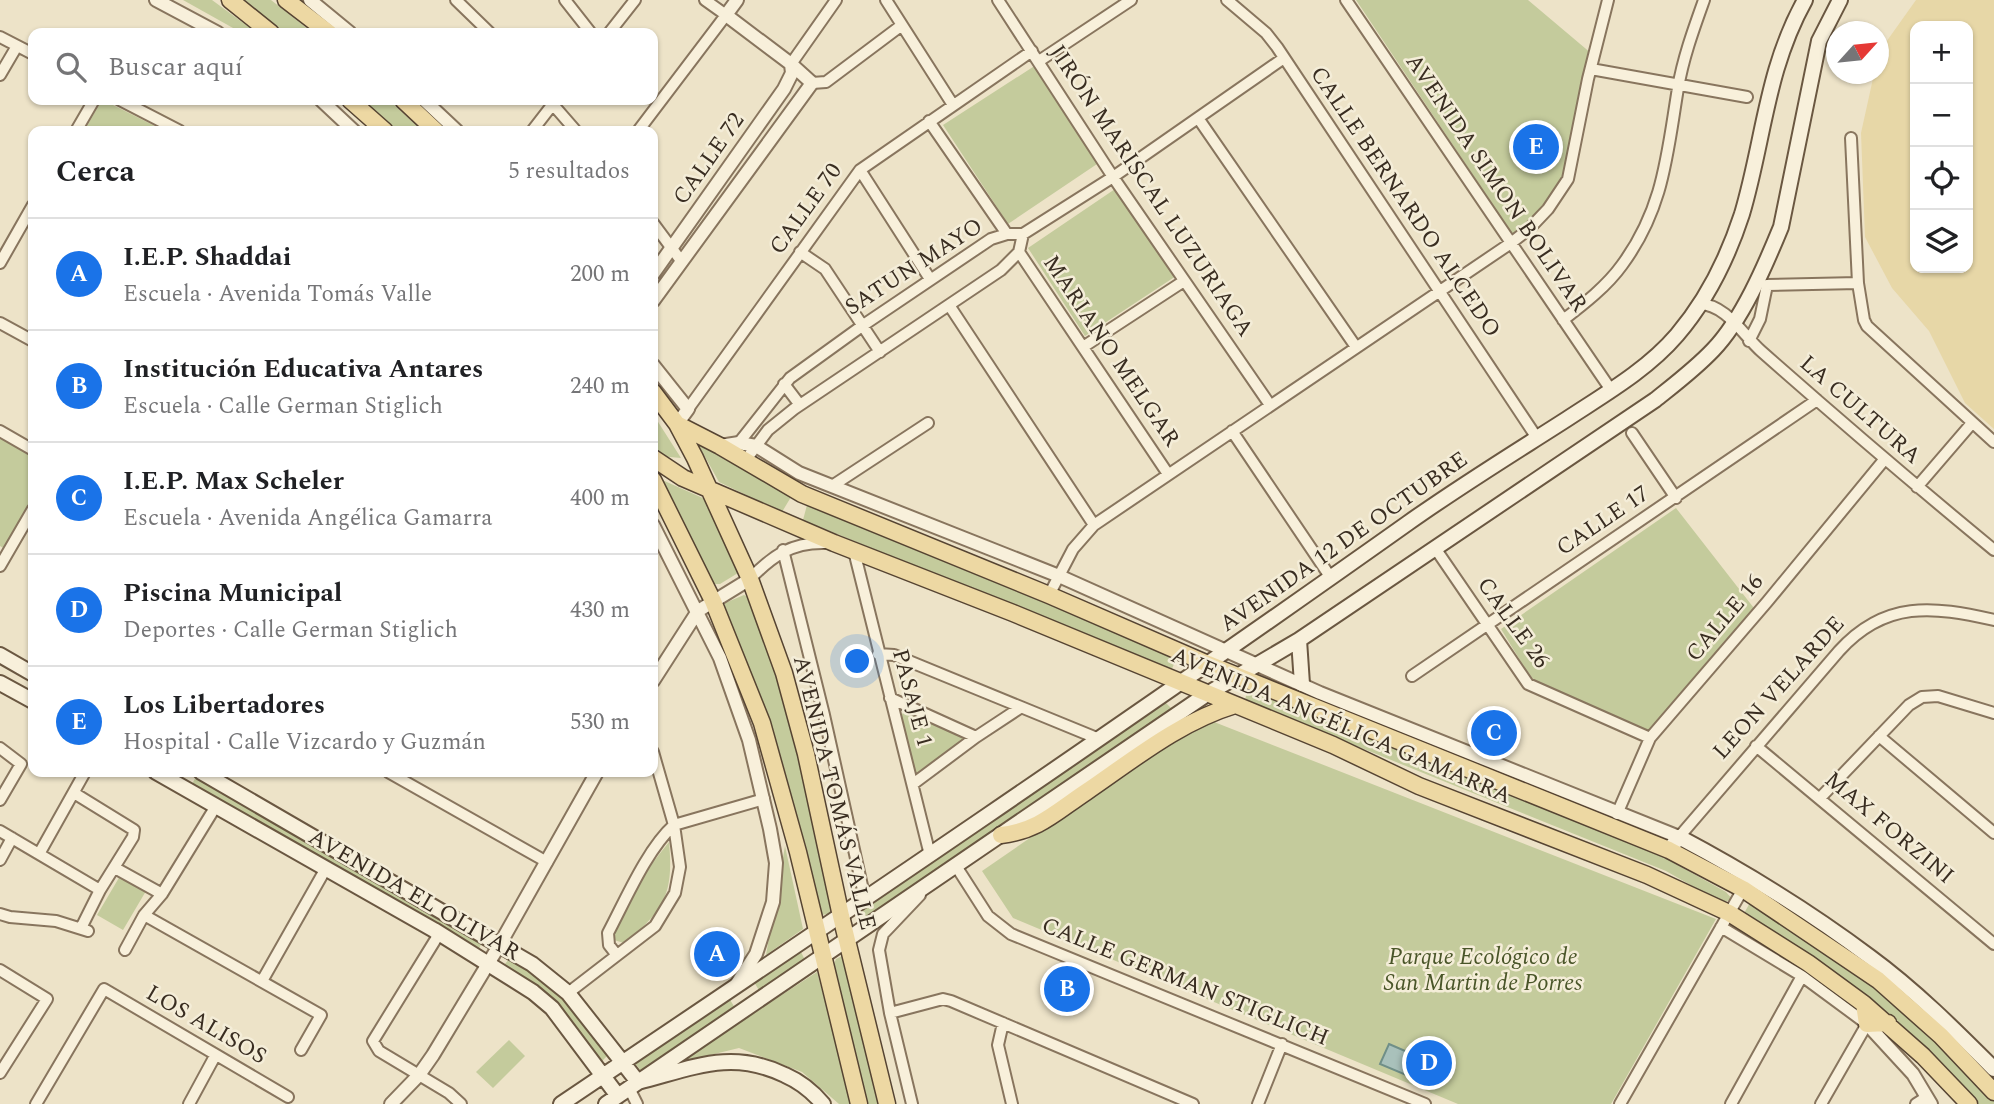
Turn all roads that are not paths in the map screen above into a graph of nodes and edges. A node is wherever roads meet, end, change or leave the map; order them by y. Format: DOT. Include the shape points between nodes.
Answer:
graph roads {
  1 [pos="156,0"];
  2 [pos="230,0"];
  3 [pos="286,0"];
  4 [pos="310,0"];
  5 [pos="456,0"];
  6 [pos="565,0"];
  7 [pos="635,0"];
  8 [pos="705,0"];
  9 [pos="737,0"];
  10 [pos="836,0"];
  11 [pos="886,0"];
  12 [pos="998,0"];
  13 [pos="1131,0"];
  14 [pos="1227,0"];
  15 [pos="1346,0"];
  16 [pos="1608,0"];
  17 [pos="1704,0"];
  18 [pos="1805,0"];
  19 [pos="1840,0"];
  20 [pos="326,5"];
  21 [pos="726,15"];
  22 [pos="902,25"];
  23 [pos="209,28"];
  24 [pos="265,28"];
  25 [pos="322,28"];
  26 [pos="346,28"];
  27 [pos="485,28"];
  28 [pos="587,28"];
  29 [pos="613,28"];
  30 [pos="0,37"];
  31 [pos="17,46"];
  32 [pos="1032,51"];
  33 [pos="28,52"];
  34 [pos="1284,58"];
  35 [pos="1039,61"];
  36 [pos="791,64"];
  37 [pos="1591,69"];
  38 [pos="0,75"];
  39 [pos="812,83"];
  40 [pos="1678,85"];
  41 [pos="784,89"];
  42 [pos="1747,97"];
  43 [pos="799,102"];
  44 [pos="91,105"];
  45 [pos="130,105"];
  46 [pos="326,105"];
  47 [pos="356,105"];
  48 [pos="408,105"];
  49 [pos="429,105"];
  50 [pos="550,105"];
  51 [pos="556,105"];
  52 [pos="658,105"];
  53 [pos="658,105"];
  54 [pos="953,105"];
  55 [pos="1198,118"];
  56 [pos="929,121"];
  57 [pos="79,126"];
  58 [pos="170,126"];
  59 [pos="349,126"];
  60 [pos="379,126"];
  61 [pos="431,126"];
  62 [pos="452,126"];
  63 [pos="536,126"];
  64 [pos="572,126"];
  65 [pos="642,126"];
  66 [pos="1852,138"];
  67 [pos="859,170"];
  68 [pos="1113,177"];
  69 [pos="28,214"];
  70 [pos="658,229"];
  71 [pos="1007,234"];
  72 [pos="1023,234"];
  73 [pos="1511,243"];
  74 [pos="673,247"];
  75 [pos="1771,251"];
  76 [pos="800,252"];
  77 [pos="1019,252"];
  78 [pos="682,262"];
  79 [pos="0,263"];
  80 [pos="658,267"];
  81 [pos="930,279"];
  82 [pos="1184,281"];
  83 [pos="1858,283"];
  84 [pos="1767,285"];
  85 [pos="1439,291"];
  86 [pos="658,294"];
  87 [pos="1699,304"];
  88 [pos="949,305"];
  89 [pos="1563,320"];
  90 [pos="1732,322"];
  91 [pos="0,323"];
  92 [pos="862,326"];
  93 [pos="28,338"];
  94 [pos="1749,341"];
  95 [pos="1083,347"];
  96 [pos="1356,347"];
  97 [pos="880,352"];
  98 [pos="658,371"];
  99 [pos="784,384"];
  100 [pos="1611,390"];
  101 [pos="658,399"];
  102 [pos="1817,400"];
  103 [pos="800,405"];
  104 [pos="1270,405"];
  105 [pos="688,410"];
  106 [pos="1972,422"];
  107 [pos="928,423"];
  108 [pos="677,424"];
  109 [pos="1232,430"];
  110 [pos="0,431"];
  111 [pos="1632,433"];
  112 [pos="1537,438"];
  113 [pos="1994,442"];
  114 [pos="756,446"];
  115 [pos="28,447"];
  116 [pos="734,451"];
  117 [pos="1884,460"];
  118 [pos="658,461"];
  119 [pos="1168,474"];
  120 [pos="795,480"];
  121 [pos="832,486"];
  122 [pos="1917,486"];
  123 [pos="708,488"];
  124 [pos="658,490"];
  125 [pos="1676,498"];
  126 [pos="28,516"];
  127 [pos="1094,525"];
  128 [pos="658,535"];
  129 [pos="834,543"];
  130 [pos="1434,548"];
  131 [pos="4,549"];
  132 [pos="783,550"];
  133 [pos="1994,550"];
  134 [pos="854,551"];
  135 [pos="0,566"];
  136 [pos="1059,576"];
  137 [pos="1331,578"];
  138 [pos="750,579"];
  139 [pos="1049,595"];
  140 [pos="713,601"];
  141 [pos="698,611"];
  142 [pos="1994,618"];
  143 [pos="1486,624"];
  144 [pos="1299,640"];
  145 [pos="1228,650"];
  146 [pos="878,654"];
  147 [pos="0,655"];
  148 [pos="1208,664"];
  149 [pos="1258,665"];
  150 [pos="28,671"];
  151 [pos="658,673"];
  152 [pos="1238,676"];
  153 [pos="1412,676"];
  154 [pos="0,683"];
  155 [pos="1182,683"];
  156 [pos="1302,684"];
  157 [pos="1207,694"];
  158 [pos="28,698"];
  159 [pos="890,698"];
  160 [pos="1235,705"];
  161 [pos="1020,708"];
  162 [pos="1994,713"];
  163 [pos="1878,736"];
  164 [pos="976,737"];
  165 [pos="1650,738"];
  166 [pos="1099,739"];
  167 [pos="1756,746"];
  168 [pos="0,748"];
  169 [pos="658,769"];
  170 [pos="82,777"];
  171 [pos="176,777"];
  172 [pos="210,777"];
  173 [pos="397,777"];
  174 [pos="592,777"];
  175 [pos="913,784"];
  176 [pos="74,793"];
  177 [pos="1820,798"];
  178 [pos="764,799"];
  179 [pos="0,800"];
  180 [pos="216,806"];
  181 [pos="1617,814"];
  182 [pos="674,825"];
  183 [pos="0,831"];
  184 [pos="1994,833"];
  185 [pos="1001,835"];
  186 [pos="12,838"];
  187 [pos="1674,844"];
  188 [pos="38,855"];
  189 [pos="930,855"];
  190 [pos="0,860"];
  191 [pos="547,862"];
  192 [pos="956,866"];
  193 [pos="115,868"];
  194 [pos="325,870"];
  195 [pos="929,884"];
  196 [pos="1743,889"];
  197 [pos="100,890"];
  198 [pos="162,894"];
  199 [pos="865,899"];
  200 [pos="0,914"];
  201 [pos="145,915"];
  202 [pos="841,916"];
  203 [pos="1725,920"];
  204 [pos="817,932"];
  205 [pos="439,934"];
  206 [pos="847,940"];
  207 [pos="500,944"];
  208 [pos="1994,944"];
  209 [pos="125,950"];
  210 [pos="616,954"];
  211 [pos="822,956"];
  212 [pos="489,964"];
  213 [pos="0,971"];
  214 [pos="1802,976"];
  215 [pos="262,981"];
  216 [pos="736,985"];
  217 [pos="568,993"];
  218 [pos="1864,1004"];
  219 [pos="749,1005"];
  220 [pos="890,1013"];
  221 [pos="1003,1023"];
  222 [pos="1888,1023"];
  223 [pos="1867,1024"];
  224 [pos="1282,1044"];
  225 [pos="301,1050"];
  226 [pos="1916,1050"];
  227 [pos="215,1056"];
  228 [pos="623,1061"];
  229 [pos="1902,1061"];
  230 [pos="1994,1069"];
  231 [pos="0,1073"];
  232 [pos="419,1075"];
  233 [pos="603,1076"];
  234 [pos="1994,1091"];
  235 [pos="623,1092"];
  236 [pos="288,1097"];
  237 [pos="1925,1102"];
  238 [pos="36,1104"];
  239 [pos="189,1104"];
  240 [pos="391,1104"];
  241 [pos="461,1104"];
  242 [pos="561,1104"];
  243 [pos="636,1104"];
  244 [pos="823,1104"];
  245 [pos="859,1104"];
  246 [pos="887,1104"];
  247 [pos="912,1104"];
  248 [pos="1012,1104"];
  249 [pos="1193,1104"];
  250 [pos="1258,1104"];
  251 [pos="1425,1104"];
  252 [pos="1620,1104"];
  253 [pos="1731,1104"];
  254 [pos="1821,1104"];
  255 [pos="1969,1104"];
  1 -- 23 [label="street"];
  2 -- 24 [label="main road"];
  3 -- 25 [label="main road"];
  4 -- 20 [label="street"];
  5 -- 27 [label="street"];
  6 -- 28 [label="street"];
  7 -- 29 [label="street"];
  8 -- 21 [label="street"];
  9 -- 21 [label="street"];
  10 -- 36 [label="street"];
  11 -- 22 [label="street"];
  12 -- 32 [label="street, JIRÓN MARISCAL LUZURIAGA"];
  13 -- 35 [label="street"];
  14 -- 34 [label="street, CALLE BERNARDO ALCEDO" via="1266,33"];
  15 -- 73 [label="street, AVENIDA SIMON BOLIVAR"];
  16 -- 37 [label="street"];
  17 -- 40 [label="street"];
  18 -- 87 [label="main road, AVENIDA 12 DE OCTUBRE" via="1776,65 1742,213 1719,271"];
  19 -- 75 [label="main road" via="1819,41 1781,227"];
  20 -- 26 [label="street"];
  21 -- 36 [label="street"];
  21 -- 52 [label="street"];
  22 -- 39 [label="street" via="826,82"];
  22 -- 54 [label="street"];
  30 -- 31 [label="street"];
  31 -- 33 [label="street"];
  31 -- 38 [label="street"];
  32 -- 35 [label="street, JIRÓN MARISCAL LUZURIAGA"];
  32 -- 54 [label="street, CALLE 70"];
  34 -- 55 [label="street"];
  34 -- 85 [label="street, CALLE BERNARDO ALCEDO"];
  35 -- 68 [label="street, JIRÓN MARISCAL LUZURIAGA"];
  36 -- 39 [label="street"];
  36 -- 41 [label="street, CALLE 72"];
  37 -- 40 [label="street"];
  37 -- 73 [label="street" via="1568,179 1548,209"];
  39 -- 43 [label="street"];
  40 -- 42 [label="street"];
  40 -- 89 [label="street" via="1669,153 1649,219 1621,266"];
  41 -- 43 [label="street"];
  41 -- 74 [label="street, CALLE 72"];
  43 -- 78 [label="street"];
  44 -- 57 [label="street"];
  45 -- 58 [label="street"];
  46 -- 59 [label="street"];
  47 -- 60 [label="main road"];
  48 -- 61 [label="main road"];
  49 -- 62 [label="street"];
  50 -- 63 [label="street"];
  51 -- 64 [label="street"];
  53 -- 65 [label="street"];
  54 -- 56 [label="street, CALLE 70"];
  55 -- 68 [label="street"];
  55 -- 96 [label="street"];
  56 -- 67 [label="street, CALLE 70"];
  56 -- 71 [label="street"];
  66 -- 83 [label="street"];
  67 -- 76 [label="street, CALLE 70"];
  67 -- 81 [label="street"];
  68 -- 72 [label="street"];
  68 -- 82 [label="street, JIRÓN MARISCAL LUZURIAGA"];
  69 -- 79 [label="street"];
  70 -- 74 [label="street"];
  71 -- 72 [label="street, SATUN MAYO"];
  71 -- 81 [label="street, SATUN MAYO" via="991,239"];
  72 -- 77 [label="street"];
  73 -- 85 [label="street"];
  73 -- 89 [label="street, AVENIDA SIMON BOLIVAR"];
  74 -- 78 [label="street"];
  74 -- 80 [label="street, CALLE 72"];
  75 -- 84 [label="street"];
  75 -- 90 [label="main road"];
  76 -- 92 [label="street" via="825,269"];
  76 -- 105 [label="street, CALLE 70"];
  77 -- 88 [label="street"];
  77 -- 95 [label="street, MARIANO MELGAR"];
  78 -- 86 [label="street"];
  81 -- 92 [label="street, SATUN MAYO"];
  82 -- 95 [label="street"];
  82 -- 104 [label="street, JIRÓN MARISCAL LUZURIAGA"];
  83 -- 84 [label="street"];
  83 -- 106 [label="street" via="1867,326"];
  84 -- 94 [label="street" via="1760,319"];
  85 -- 96 [label="street"];
  85 -- 112 [label="street, CALLE BERNARDO ALCEDO"];
  87 -- 90 [label="street, LA CULTURA" via="1717,307"];
  87 -- 100 [label="main road, AVENIDA 12 DE OCTUBRE" via="1676,337"];
  88 -- 97 [label="street"];
  88 -- 127 [label="street"];
  89 -- 100 [label="street, AVENIDA SIMON BOLIVAR"];
  90 -- 94 [label="street, LA CULTURA"];
  90 -- 130 [label="main road" via="1714,349 1655,400"];
  91 -- 93 [label="street"];
  92 -- 97 [label="street"];
  92 -- 99 [label="street, SATUN MAYO"];
  94 -- 102 [label="street, LA CULTURA"];
  95 -- 119 [label="street, MARIANO MELGAR"];
  96 -- 104 [label="street"];
  97 -- 103 [label="street"];
  98 -- 105 [label="street"];
  99 -- 103 [label="street"];
  99 -- 116 [label="street, SATUN MAYO"];
  100 -- 112 [label="main road, AVENIDA 12 DE OCTUBRE"];
  101 -- 108 [label="main road, AVENIDA TOMÁS VALLE"];
  102 -- 117 [label="street, LA CULTURA"];
  102 -- 125 [label="street, CALLE 17"];
  103 -- 114 [label="street" via="768,430"];
  104 -- 109 [label="street"];
  105 -- 108 [label="street"];
  106 -- 113 [label="street"];
  106 -- 122 [label="street"];
  107 -- 121 [label="street"];
  108 -- 116 [label="main road, AVENIDA ANGÉLICA GAMARRA"];
  108 -- 123 [label="main road, AVENIDA TOMÁS VALLE"];
  109 -- 119 [label="street"];
  109 -- 137 [label="street"];
  110 -- 115 [label="street"];
  111 -- 125 [label="street"];
  112 -- 137 [label="main road, AVENIDA 12 DE OCTUBRE"];
  114 -- 116 [label="street, AVENIDA ANGÉLICA GAMARRA"];
  114 -- 120 [label="street, AVENIDA ANGÉLICA GAMARRA"];
  116 -- 120 [label="main road, AVENIDA ANGÉLICA GAMARRA"];
  117 -- 122 [label="street, LA CULTURA"];
  117 -- 165 [label="street, CALLE 16"];
  118 -- 123 [label="main road, AVENIDA ANGÉLICA GAMARRA"];
  119 -- 127 [label="street"];
  120 -- 121 [label="street, AVENIDA ANGÉLICA GAMARRA"];
  120 -- 139 [label="main road, AVENIDA ANGÉLICA GAMARRA"];
  121 -- 136 [label="street, AVENIDA ANGÉLICA GAMARRA"];
  122 -- 133 [label="street, LA CULTURA"];
  123 -- 129 [label="main road, AVENIDA ANGÉLICA GAMARRA"];
  123 -- 138 [label="main road, AVENIDA TOMÁS VALLE"];
  124 -- 140 [label="main road"];
  125 -- 143 [label="street, CALLE 17"];
  126 -- 131 [label="street"];
  127 -- 136 [label="street" via="1073,549"];
  128 -- 141 [label="street"];
  129 -- 132 [label="street"];
  129 -- 134 [label="main road, AVENIDA ANGÉLICA GAMARRA"];
  130 -- 143 [label="street, CALLE 26"];
  130 -- 144 [label="main road"];
  131 -- 135 [label="street"];
  132 -- 138 [label="street"];
  132 -- 199 [label="street"];
  134 -- 146 [label="street, PASAJE 1"];
  134 -- 155 [label="main road, AVENIDA ANGÉLICA GAMARRA"];
  136 -- 139 [label="street"];
  136 -- 145 [label="street, AVENIDA ANGÉLICA GAMARRA"];
  137 -- 145 [label="main road, AVENIDA 12 DE OCTUBRE"];
  138 -- 140 [label="street"];
  138 -- 202 [label="main road, AVENIDA TOMÁS VALLE" via="798,721"];
  139 -- 148 [label="main road, AVENIDA ANGÉLICA GAMARRA"];
  140 -- 141 [label="street"];
  140 -- 204 [label="main road" via="762,723"];
  141 -- 151 [label="street"];
  141 -- 178 [label="street" via="740,712"];
  142 -- 167 [label="street, LEON VELARDE" via="1916,609 1876,621 1849,640"];
  143 -- 153 [label="street, CALLE 17"];
  143 -- 165 [label="street, CALLE 26" via="1528,684"];
  144 -- 149 [label="main road"];
  144 -- 156 [label="main road"];
  145 -- 148 [label="main road, AVENIDA 12 DE OCTUBRE"];
  145 -- 149 [label="street, AVENIDA ANGÉLICA GAMARRA"];
  146 -- 159 [label="street, PASAJE 1"];
  146 -- 161 [label="street" via="894,655"];
  147 -- 150 [label="main road"];
  148 -- 152 [label="main road, AVENIDA ANGÉLICA GAMARRA"];
  148 -- 155 [label="main road, AVENIDA 12 DE OCTUBRE"];
  149 -- 152 [label="main road"];
  149 -- 156 [label="street, AVENIDA ANGÉLICA GAMARRA"];
  152 -- 157 [label="main road"];
  152 -- 187 [label="main road, AVENIDA ANGÉLICA GAMARRA"];
  154 -- 158 [label="main road"];
  155 -- 157 [label="main road, AVENIDA ANGÉLICA GAMARRA"];
  155 -- 166 [label="main road, AVENIDA 12 DE OCTUBRE"];
  156 -- 181 [label="street, AVENIDA ANGÉLICA GAMARRA"];
  157 -- 160 [label="main road, AVENIDA ANGÉLICA GAMARRA"];
  157 -- 185 [label="main road"];
  159 -- 164 [label="street"];
  159 -- 175 [label="street, PASAJE 1"];
  160 -- 185 [label="main road" via="1203,716 1162,740 1031,829"];
  160 -- 203 [label="main road, AVENIDA ANGÉLICA GAMARRA" via="1419,786 1647,875"];
  161 -- 164 [label="street"];
  161 -- 166 [label="street"];
  162 -- 163 [label="street" via="1938,696 1922,697"];
  163 -- 177 [label="street"];
  163 -- 184 [label="street"];
  164 -- 175 [label="street"];
  165 -- 181 [label="street, CALLE 16"];
  166 -- 189 [label="main road, AVENIDA 12 DE OCTUBRE"];
  167 -- 177 [label="street, MAX FORZINI"];
  167 -- 187 [label="street, LEON VELARDE"];
  168 -- 179 [label="street" via="21,764"];
  169 -- 182 [label="street"];
  170 -- 176 [label="street"];
  171 -- 180 [label="main road, AVENIDA EL OLIVAR"];
  172 -- 207 [label="main road, AVENIDA EL OLIVAR"];
  173 -- 191 [label="street"];
  174 -- 191 [label="street"];
  175 -- 189 [label="street, PASAJE 1"];
  176 -- 188 [label="street"];
  176 -- 193 [label="street" via="134,830"];
  177 -- 208 [label="street, MAX FORZINI"];
  178 -- 182 [label="street"];
  178 -- 216 [label="street" via="776,863 773,902 756,954"];
  180 -- 194 [label="main road, AVENIDA EL OLIVAR"];
  180 -- 198 [label="street"];
  181 -- 187 [label="street, AVENIDA ANGÉLICA GAMARRA"];
  182 -- 210 [label="street" via="640,873 608,933"];
  182 -- 210 [label="street" via="680,867 674,897 655,926"];
  183 -- 186 [label="street"];
  185 -- 192 [label="main road"];
  186 -- 188 [label="street"];
  186 -- 190 [label="street"];
  187 -- 196 [label="main road, AVENIDA ANGÉLICA GAMARRA"];
  187 -- 230 [label="main road, AVENIDA ANGÉLICA GAMARRA" via="1773,892 1872,958"];
  188 -- 197 [label="street"];
  189 -- 199 [label="main road, AVENIDA 12 DE OCTUBRE"];
  191 -- 207 [label="street"];
  192 -- 195 [label="main road"];
  192 -- 224 [label="street, CALLE GERMAN STIGLICH" via="988,916 1011,934"];
  193 -- 197 [label="street"];
  193 -- 198 [label="street"];
  194 -- 205 [label="main road, AVENIDA EL OLIVAR"];
  194 -- 215 [label="street"];
  195 -- 206 [label="main road"];
  195 -- 220 [label="street, AVENIDA TOMÁS VALLE" via="880,942 879,960"];
  196 -- 203 [label="street"];
  196 -- 234 [label="main road, AVENIDA ANGÉLICA GAMARRA" via="1878,980"];
  197 -- 200 [label="street" via="84,930 56,921"];
  198 -- 201 [label="street"];
  199 -- 202 [label="main road, AVENIDA 12 DE OCTUBRE"];
  201 -- 209 [label="street"];
  201 -- 215 [label="street"];
  202 -- 204 [label="main road, AVENIDA 12 DE OCTUBRE"];
  202 -- 206 [label="main road, AVENIDA TOMÁS VALLE"];
  203 -- 214 [label="street, AVENIDA ANGÉLICA GAMARRA"];
  203 -- 218 [label="main road, AVENIDA ANGÉLICA GAMARRA" via="1808,963"];
  203 -- 252 [label="street"];
  204 -- 211 [label="main road"];
  204 -- 216 [label="main road, AVENIDA 12 DE OCTUBRE"];
  205 -- 212 [label="main road, AVENIDA EL OLIVAR"];
  205 -- 232 [label="street" via="373,1041"];
  206 -- 211 [label="main road"];
  206 -- 246 [label="main road, AVENIDA TOMÁS VALLE"];
  207 -- 212 [label="street"];
  207 -- 217 [label="main road, AVENIDA EL OLIVAR"];
  210 -- 217 [label="street"];
  211 -- 219 [label="main road"];
  211 -- 245 [label="main road"];
  212 -- 232 [label="street"];
  212 -- 233 [label="main road, AVENIDA EL OLIVAR" via="552,1008"];
  213 -- 231 [label="street" via="47,999"];
  214 -- 223 [label="street, AVENIDA ANGÉLICA GAMARRA"];
  214 -- 253 [label="street"];
  215 -- 225 [label="street" via="321,1015"];
  216 -- 219 [label="main road"];
  216 -- 228 [label="main road, AVENIDA 12 DE OCTUBRE"];
  217 -- 228 [label="main road, AVENIDA EL OLIVAR"];
  218 -- 222 [label="main road, AVENIDA ANGÉLICA GAMARRA"];
  218 -- 223 [label="main road"];
  219 -- 235 [label="main road"];
  220 -- 221 [label="street" via="943,999"];
  220 -- 247 [label="street, AVENIDA TOMÁS VALLE"];
  221 -- 248 [label="street" via="998,1045"];
  221 -- 249 [label="street"];
  222 -- 223 [label="main road"];
  222 -- 226 [label="main road, AVENIDA ANGÉLICA GAMARRA"];
  223 -- 229 [label="street, AVENIDA ANGÉLICA GAMARRA"];
  223 -- 254 [label="street"];
  224 -- 250 [label="street"];
  224 -- 251 [label="street, CALLE GERMAN STIGLICH"];
  226 -- 229 [label="street"];
  226 -- 255 [label="main road, AVENIDA ANGÉLICA GAMARRA"];
  227 -- 236 [label="street, LOS ALISOS"];
  227 -- 238 [label="street, LOS ALISOS" via="104,989"];
  227 -- 239 [label="street"];
  228 -- 233 [label="main road, AVENIDA 12 DE OCTUBRE"];
  228 -- 235 [label="main road, AVENIDA EL OLIVAR"];
  229 -- 237 [label="street, AVENIDA ANGÉLICA GAMARRA"];
  232 -- 240 [label="street"];
  232 -- 241 [label="street"];
  233 -- 235 [label="main road, AVENIDA EL OLIVAR"];
  233 -- 242 [label="main road, AVENIDA 12 DE OCTUBRE"];
  235 -- 243 [label="street"];
  235 -- 244 [label="main road" via="711,1064 753,1062 811,1089"];
}
